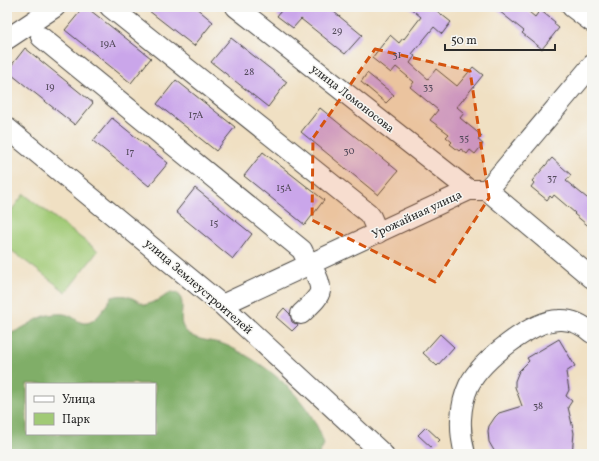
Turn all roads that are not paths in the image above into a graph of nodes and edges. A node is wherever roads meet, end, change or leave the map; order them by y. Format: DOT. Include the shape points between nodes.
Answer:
graph roads {
  1 [pos="55,7"];
  2 [pos="110,7"];
  3 [pos="236,7"];
  4 [pos="572,7"];
  5 [pos="592,22"];
  6 [pos="41,38"];
  7 [pos="7,39"];
  8 [pos="592,65"];
  9 [pos="7,128"];
  10 [pos="478,190"];
  11 [pos="378,233"];
  12 [pos="310,264"];
  13 [pos="592,278"];
  14 [pos="222,305"];
  15 [pos="301,314"];
  16 [pos="592,333"];
  17 [pos="383,454"];
  18 [pos="465,454"];
  1 -- 7 [label="street"];
  2 -- 11 [label="street" via="368,213"];
  3 -- 10 [label="street, улица Ломоносова"];
  4 -- 5 [label="street"];
  6 -- 12 [label="street" via="302,250"];
  8 -- 10 [label="street, Урожайная улица"];
  9 -- 14 [label="street, улица Землеустроителей"];
  10 -- 11 [label="street, Урожайная улица"];
  10 -- 13 [label="street, улица Ломоносова"];
  11 -- 12 [label="street, Урожайная улица"];
  12 -- 14 [label="street, Урожайная улица"];
  12 -- 15 [label="street" via="321,292"];
  14 -- 17 [label="street, улица Землеустроителей"];
  16 -- 18 [label="street" via="571,321 548,321 495,353 476,374 464,398 461,432"];
}
